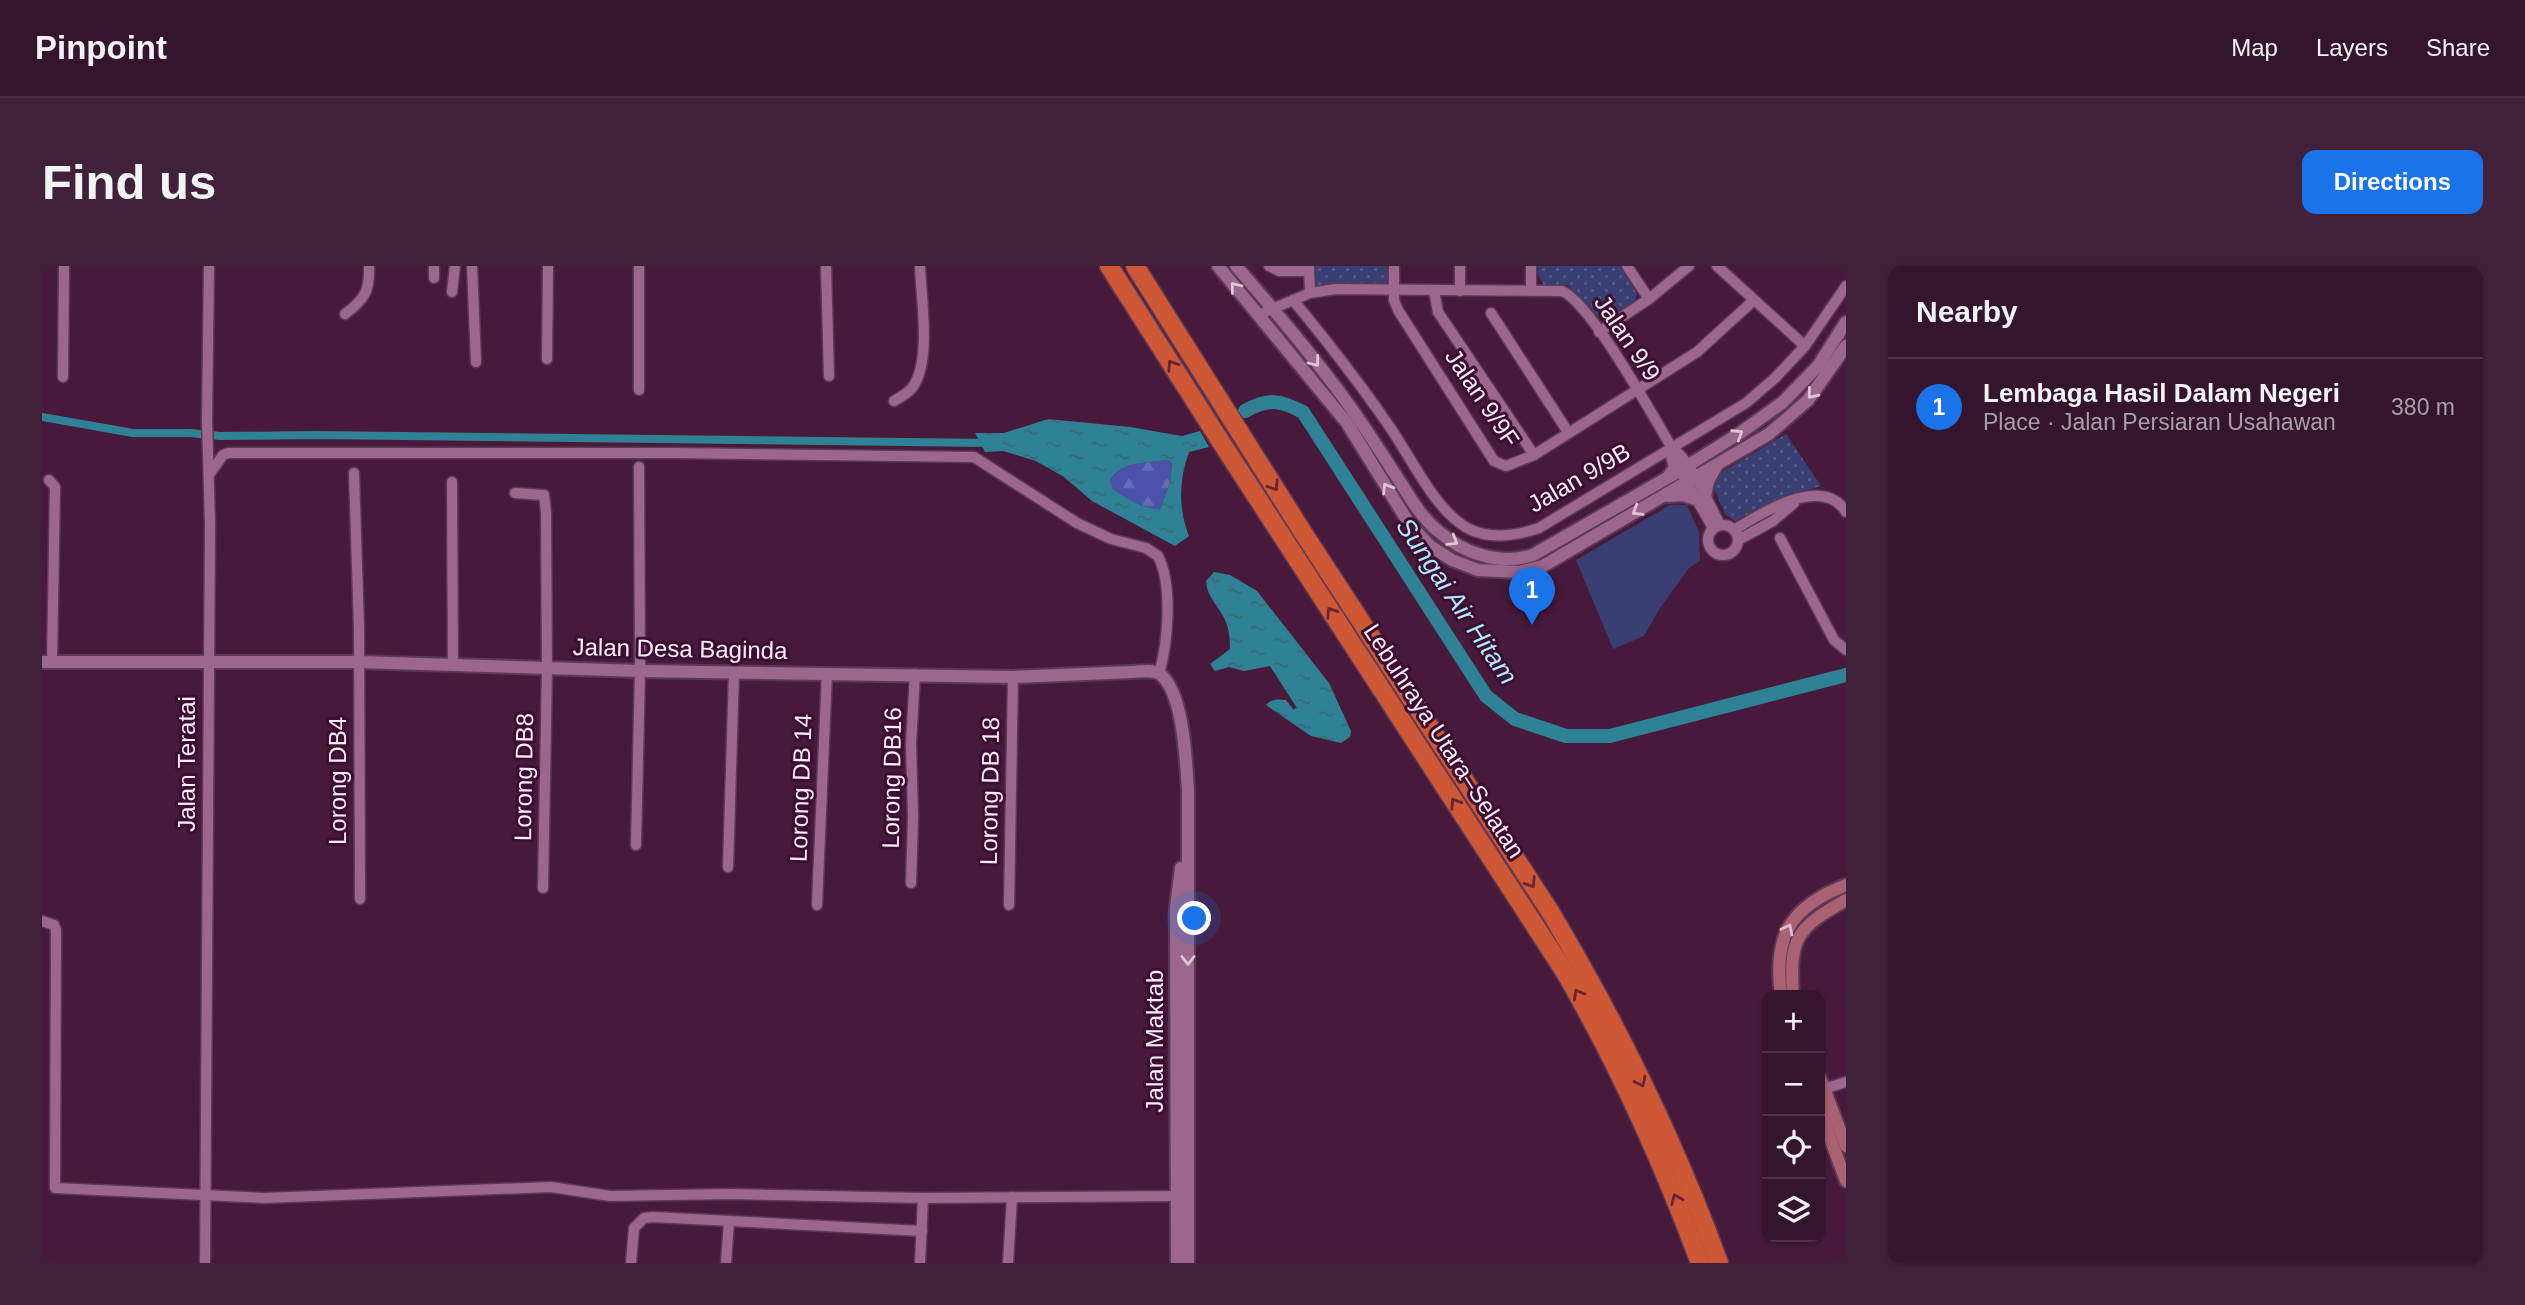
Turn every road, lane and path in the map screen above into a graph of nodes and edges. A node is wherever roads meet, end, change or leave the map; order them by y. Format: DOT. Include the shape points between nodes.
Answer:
graph roads {
  1 [pos="64,266"];
  2 [pos="209,266"];
  3 [pos="369,266"];
  4 [pos="434,266"];
  5 [pos="455,266"];
  6 [pos="472,266"];
  7 [pos="548,266"];
  8 [pos="639,266"];
  9 [pos="826,266"];
  10 [pos="920,266"];
  11 [pos="1109,266"];
  12 [pos="1135,266"];
  13 [pos="1218,266"];
  14 [pos="1236,266"];
  15 [pos="1269,266"];
  16 [pos="1394,266"];
  17 [pos="1460,266"];
  18 [pos="1531,266"];
  19 [pos="1627,266"];
  20 [pos="1689,266"];
  21 [pos="1717,266"];
  22 [pos="1309,269"];
  23 [pos="434,278"];
  24 [pos="1846,286"];
  25 [pos="1394,291"];
  26 [pos="1434,291"];
  27 [pos="1460,291"];
  28 [pos="1531,291"];
  29 [pos="452,292"];
  30 [pos="1310,293"];
  31 [pos="1648,299"];
  32 [pos="1293,300"];
  33 [pos="1753,301"];
  34 [pos="1273,309"];
  35 [pos="1491,313"];
  36 [pos="345,314"];
  37 [pos="1258,315"];
  38 [pos="1846,322"];
  39 [pos="1600,332"];
  40 [pos="1805,346"];
  41 [pos="1846,346"];
  42 [pos="547,359"];
  43 [pos="476,362"];
  44 [pos="829,376"];
  45 [pos="62,377"];
  46 [pos="639,390"];
  47 [pos="1637,390"];
  48 [pos="894,401"];
  49 [pos="1568,432"];
  50 [pos="1674,450"];
  51 [pos="1534,455"];
  52 [pos="1717,464"];
  53 [pos="639,467"];
  54 [pos="1690,471"];
  55 [pos="354,473"];
  56 [pos="209,475"];
  57 [pos="1668,477"];
  58 [pos="49,480"];
  59 [pos="452,482"];
  60 [pos="515,492"];
  61 [pos="1662,496"];
  62 [pos="1701,498"];
  63 [pos="1846,512"];
  64 [pos="1717,527"];
  65 [pos="1736,535"];
  66 [pos="1780,538"];
  67 [pos="1845,649"];
  68 [pos="358,662"];
  69 [pos="47,663"];
  70 [pos="208,663"];
  71 [pos="453,665"];
  72 [pos="547,668"];
  73 [pos="640,671"];
  74 [pos="734,672"];
  75 [pos="827,673"];
  76 [pos="1156,673"];
  77 [pos="915,674"];
  78 [pos="1013,677"];
  79 [pos="636,845"];
  80 [pos="728,867"];
  81 [pos="911,883"];
  82 [pos="1846,885"];
  83 [pos="544,888"];
  84 [pos="360,899"];
  85 [pos="1846,900"];
  86 [pos="817,905"];
  87 [pos="1009,905"];
  88 [pos="42,921"];
  89 [pos="1781,990"];
  90 [pos="1793,990"];
  91 [pos="1846,1082"];
  92 [pos="1825,1085"];
  93 [pos="1825,1096"];
  94 [pos="1822,1116"];
  95 [pos="1846,1146"];
  96 [pos="1846,1181"];
  97 [pos="42,1188"];
  98 [pos="55,1188"];
  99 [pos="206,1195"];
  100 [pos="1182,1196"];
  101 [pos="1012,1197"];
  102 [pos="923,1198"];
  103 [pos="729,1221"];
  104 [pos="922,1231"];
  105 [pos="205,1263"];
  106 [pos="631,1263"];
  107 [pos="726,1263"];
  108 [pos="920,1263"];
  109 [pos="1008,1263"];
  110 [pos="1177,1263"];
  111 [pos="1188,1263"];
  112 [pos="1700,1263"];
  113 [pos="1719,1263"];
  1 -- 45 [label="street"];
  2 -- 56 [label="street, Jalan Teratai"];
  3 -- 36 [label="street" via="364,298"];
  4 -- 23 [label="street"];
  5 -- 29 [label="street"];
  6 -- 43 [label="street"];
  7 -- 42 [label="street"];
  8 -- 46 [label="street"];
  9 -- 44 [label="street"];
  10 -- 48 [label="street" via="921,368 912,388"];
  112 -- 11 [label="highway, Lebuhraya Utara–Selatan, one-way" via="1644,1123 1598,1028"];
  12 -- 113 [label="highway, Lebuhraya Utara–Selatan, one-way" via="1580,962 1660,1121"];
  37 -- 13 [label="street, one-way"];
  14 -- 34 [label="street"];
  15 -- 22 [label="street" via="1279,271"];
  16 -- 25 [label="street"];
  17 -- 27 [label="street"];
  18 -- 28 [label="street"];
  19 -- 31 [label="street"];
  20 -- 31 [label="street"];
  21 -- 33 [label="street"];
  22 -- 30 [label="street"];
  24 -- 40 [label="street, Jalan 9/9B"];
  25 -- 26 [label="street, Jalan 9/9"];
  25 -- 30 [label="street, Jalan 9/9"];
  25 -- 51 [label="street, Jalan 9/9F" via="1398,310 1494,461 1513,465"];
  26 -- 27 [label="street, Jalan 9/9"];
  26 -- 51 [label="street" via="1438,312"];
  27 -- 28 [label="street, Jalan 9/9"];
  28 -- 39 [label="street, Jalan 9/9" via="1571,295"];
  30 -- 32 [label="street, Jalan 9/9"];
  31 -- 39 [label="street"];
  32 -- 34 [label="street, Jalan 9/9"];
  32 -- 50 [label="street, Jalan 9/9B" via="1388,424 1440,504 1453,518 1480,533 1519,535 1539,528"];
  33 -- 40 [label="street"];
  33 -- 47 [label="street, Jalan 9/9F" via="1697,352"];
  34 -- 37 [label="street, Jalan 9/9"];
  34 -- 57 [label="street, one-way" via="1351,407 1421,514 1438,531 1475,553 1493,558 1533,555"];
  35 -- 49 [label="street"];
  61 -- 37 [label="street, one-way" via="1537,568 1478,570 1452,560 1410,525 1347,423"];
  54 -- 38 [label="street, one-way" via="1799,387"];
  39 -- 47 [label="street, Jalan 9/9"];
  40 -- 50 [label="street, Jalan 9/9B" via="1746,403"];
  41 -- 52 [label="street, one-way" via="1792,416"];
  47 -- 49 [label="street, Jalan 9/9F"];
  47 -- 50 [label="street, Jalan 9/9"];
  49 -- 51 [label="street, Jalan 9/9F"];
  50 -- 54 [label="street, Jalan 9/9"];
  50 -- 54 [label="street" via="1690,461"];
  50 -- 57 [label="street" via="1675,468"];
  52 -- 54 [label="street"];
  52 -- 62 [label="street"];
  53 -- 73 [label="street"];
  54 -- 57 [label="street"];
  54 -- 61 [label="street"];
  54 -- 62 [label="street, Jalan 9/9"];
  55 -- 68 [label="street, Lorong DB4"];
  56 -- 70 [label="street, Jalan Teratai"];
  56 -- 76 [label="street" via="228,453 974,457 1077,523 1157,556 1164,580 1167,629 1166,650"];
  58 -- 69 [label="street" via="55,487"];
  59 -- 71 [label="street"];
  60 -- 72 [label="street, Lorong DB8" via="544,495"];
  61 -- 62 [label="street"];
  62 -- 64 [label="street, Jalan 9/9"];
  63 -- 65 [label="street" via="1828,496 1797,500 1768,509"];
  64 -- 65 [label="street" via="1728,526"];
  64 -- 65 [label="street" via="1708,539 1716,552 1729,553 1736,545"];
  66 -- 67 [label="street" via="1834,640"];
  68 -- 70 [label="street, Jalan Desa Baginda"];
  68 -- 71 [label="street, Jalan Desa Baginda"];
  68 -- 84 [label="street, Lorong DB4"];
  69 -- 70 [label="street, Jalan Desa Baginda"];
  70 -- 99 [label="street, Jalan Teratai"];
  71 -- 72 [label="street, Jalan Desa Baginda"];
  72 -- 73 [label="street, Jalan Desa Baginda"];
  72 -- 83 [label="street, Lorong DB8"];
  73 -- 74 [label="street, Jalan Desa Baginda"];
  73 -- 79 [label="street"];
  74 -- 75 [label="street, Jalan Desa Baginda"];
  74 -- 80 [label="street"];
  75 -- 77 [label="street, Jalan Desa Baginda"];
  75 -- 86 [label="street, Lorong DB 14"];
  76 -- 78 [label="street, Jalan Desa Baginda"];
  76 -- 100 [label="street, Jalan Maktab" via="1174,698 1182,724 1188,791"];
  77 -- 78 [label="street, Jalan Desa Baginda"];
  77 -- 81 [label="street, Lorong DB16"];
  78 -- 87 [label="street, Lorong DB 18"];
  89 -- 82 [label="main road, one-way" via="1781,944 1788,925 1813,902"];
  85 -- 90 [label="main road" via="1816,917 1798,935"];
  88 -- 98 [label="street" via="56,930"];
  91 -- 92 [label="street"];
  93 -- 95 [label="main road"];
  94 -- 96 [label="main road"];
  97 -- 98 [label="street"];
  98 -- 99 [label="street"];
  99 -- 102 [label="street" via="289,1198 551,1187 598,1195"];
  99 -- 105 [label="street, Jalan Teratai"];
  100 -- 101 [label="street"];
  100 -- 110 [label="street, Jalan Maktab"];
  100 -- 111 [label="street, Jalan Maktab"];
  101 -- 102 [label="street"];
  101 -- 109 [label="street"];
  102 -- 104 [label="street"];
  103 -- 104 [label="street"];
  103 -- 106 [label="street" via="643,1218 632,1235"];
  103 -- 107 [label="street"];
  104 -- 108 [label="street"];
}
